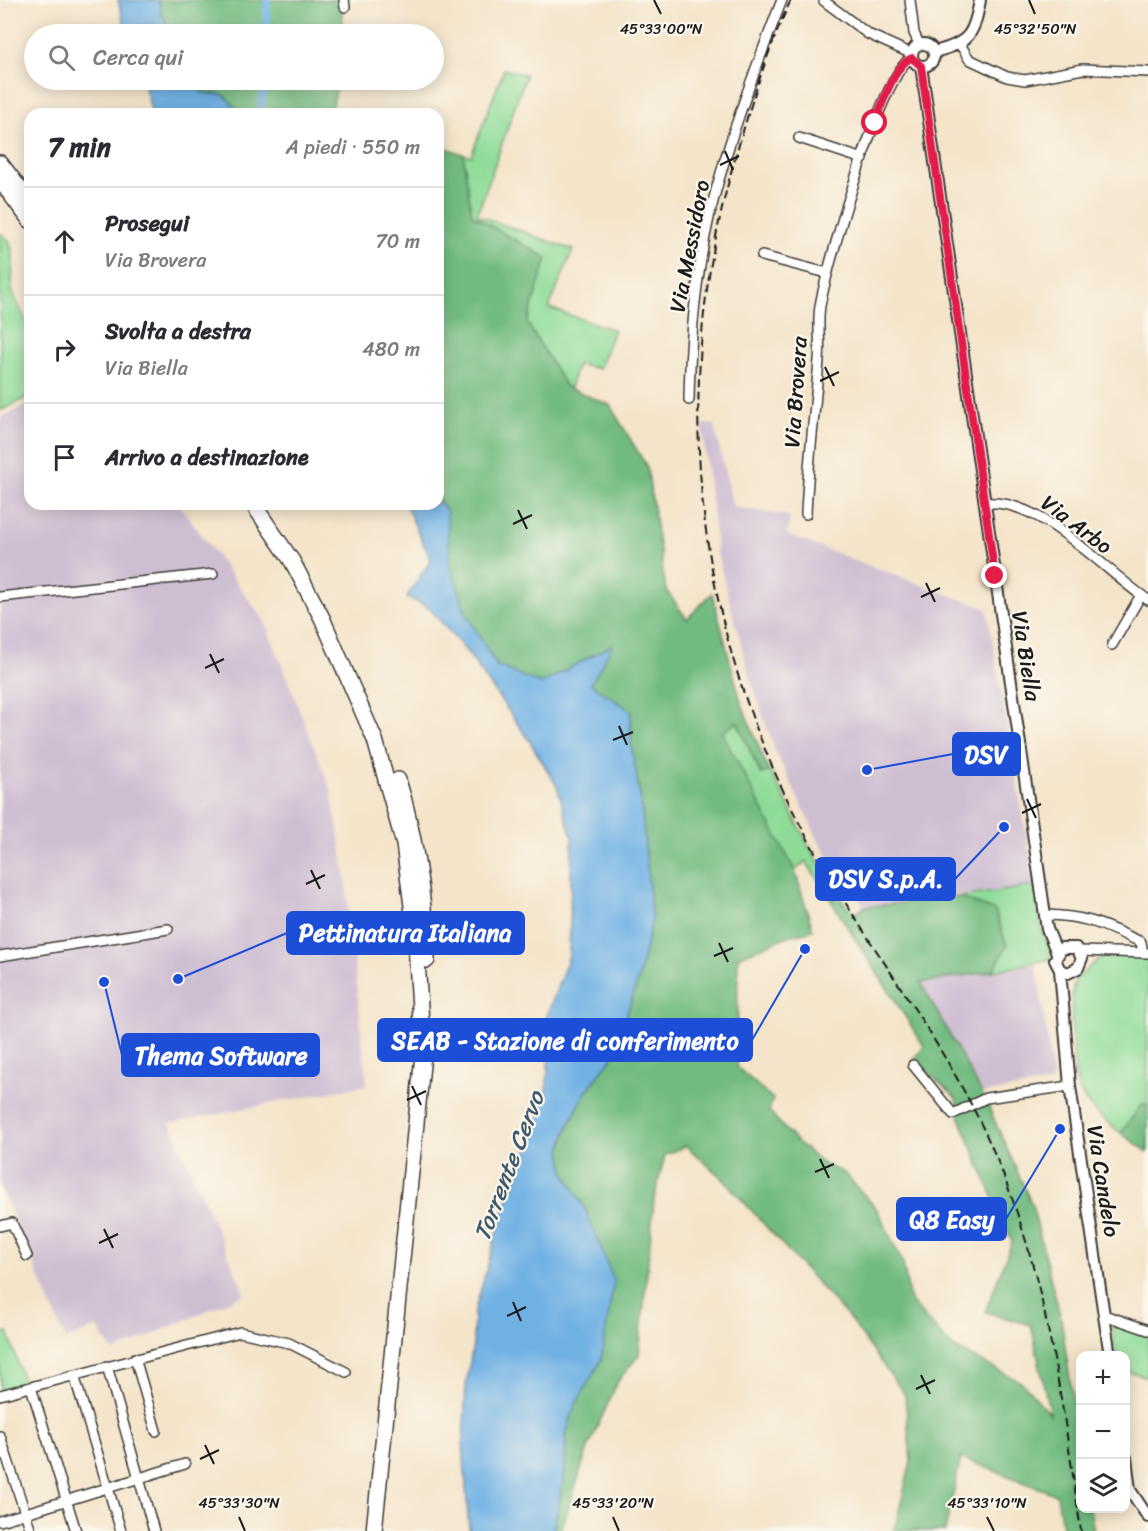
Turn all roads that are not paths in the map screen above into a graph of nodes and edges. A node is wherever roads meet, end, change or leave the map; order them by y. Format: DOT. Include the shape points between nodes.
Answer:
graph roads {
  1 [pos="782,0"];
  2 [pos="910,0"];
  3 [pos="980,0"];
  4 [pos="824,1"];
  5 [pos="919,44"];
  6 [pos="960,45"];
  7 [pos="934,52"];
  8 [pos="912,56"];
  9 [pos="921,66"];
  10 [pos="1148,72"];
  11 [pos="799,138"];
  12 [pos="862,159"];
  13 [pos="0,163"];
  14 [pos="0,180"];
  15 [pos="24,194"];
  16 [pos="24,212"];
  17 [pos="762,256"];
  18 [pos="827,273"];
  19 [pos="689,400"];
  20 [pos="984,503"];
  21 [pos="257,510"];
  22 [pos="269,510"];
  23 [pos="806,514"];
  24 [pos="213,574"];
  25 [pos="0,597"];
  26 [pos="1144,598"];
  27 [pos="1112,645"];
  28 [pos="1046,915"];
  29 [pos="168,929"];
  30 [pos="1145,948"];
  31 [pos="1074,949"];
  32 [pos="1057,953"];
  33 [pos="1102,953"];
  34 [pos="0,956"];
  35 [pos="1076,969"];
  36 [pos="1060,970"];
  37 [pos="1063,1011"];
  38 [pos="913,1065"];
  39 [pos="1070,1086"];
  40 [pos="0,1226"];
  41 [pos="27,1256"];
  42 [pos="1104,1315"];
  43 [pos="1148,1329"];
  44 [pos="1109,1351"];
  45 [pos="135,1358"];
  46 [pos="106,1366"];
  47 [pos="346,1372"];
  48 [pos="74,1375"];
  49 [pos="31,1387"];
  50 [pos="0,1395"];
  51 [pos="156,1431"];
  52 [pos="0,1436"];
  53 [pos="1125,1459"];
  54 [pos="184,1464"];
  55 [pos="139,1478"];
  56 [pos="109,1488"];
  57 [pos="67,1501"];
  58 [pos="26,1514"];
  59 [pos="1148,1517"];
  60 [pos="0,1521"];
  61 [pos="31,1531"];
  62 [pos="76,1531"];
  63 [pos="122,1531"];
  64 [pos="154,1531"];
  65 [pos="374,1531"];
  66 [pos="382,1531"];
  1 -- 19 [label="street, Via Messidoro" via="710,213 697,297"];
  2 -- 5 [label="street"];
  3 -- 6 [label="street" via="972,31"];
  4 -- 8 [label="street" via="868,34"];
  5 -- 7 [label="street" via="927,44"];
  5 -- 8 [label="street"];
  6 -- 7 [label="street"];
  6 -- 10 [label="street" via="969,59 1007,77 1025,80 1083,69"];
  7 -- 9 [label="street" via="933,62"];
  8 -- 9 [label="street"];
  8 -- 12 [label="street, Via Brovera" via="893,80"];
  9 -- 20 [label="street, Via Biella"];
  11 -- 12 [label="street"];
  12 -- 18 [label="street, Via Brovera"];
  13 -- 15 [label="highway"];
  14 -- 16 [label="highway"];
  17 -- 18 [label="street"];
  18 -- 23 [label="street, Via Brovera" via="818,319 820,351"];
  20 -- 26 [label="street, Via Arbo" via="1001,502 1030,511"];
  20 -- 28 [label="street, Via Biella"];
  21 -- 65 [label="highway" via="292,561 322,618 375,740 404,844 415,929 423,1055"];
  22 -- 66 [label="highway" via="334,622 384,737 408,813 425,927 429,1053"];
  24 -- 25 [label="street"];
  26 -- 27 [label="street, Via Arbo"];
  28 -- 30 [label="street" via="1092,920"];
  28 -- 31 [label="street" via="1056,937"];
  28 -- 32 [label="street"];
  29 -- 34 [label="street"];
  30 -- 33 [label="street"];
  31 -- 32 [label="street" via="1062,948"];
  31 -- 33 [label="street"];
  31 -- 35 [label="street, Via Candelo"];
  32 -- 36 [label="street, Via Candelo"];
  33 -- 35 [label="street"];
  35 -- 36 [label="street"];
  35 -- 37 [label="street, Via Candelo"];
  36 -- 37 [label="street, Via Candelo"];
  37 -- 39 [label="street, Via Candelo"];
  38 -- 39 [label="street" via="953,1114 986,1098"];
  39 -- 42 [label="street, Via Candelo"];
  40 -- 41 [label="street" via="12,1223"];
  42 -- 43 [label="street"];
  42 -- 44 [label="street, Via Candelo"];
  45 -- 46 [label="street"];
  45 -- 47 [label="street" via="240,1332 289,1343"];
  45 -- 51 [label="street"];
  46 -- 48 [label="street"];
  46 -- 55 [label="street"];
  48 -- 49 [label="street"];
  48 -- 56 [label="street"];
  49 -- 50 [label="street"];
  49 -- 57 [label="street"];
  52 -- 58 [label="street"];
  53 -- 59 [label="street" via="1130,1490"];
  54 -- 55 [label="street"];
  55 -- 56 [label="street"];
  55 -- 64 [label="street"];
  56 -- 57 [label="street"];
  56 -- 63 [label="street"];
  57 -- 58 [label="street"];
  57 -- 62 [label="street"];
  58 -- 60 [label="street"];
  58 -- 61 [label="street"];
}
